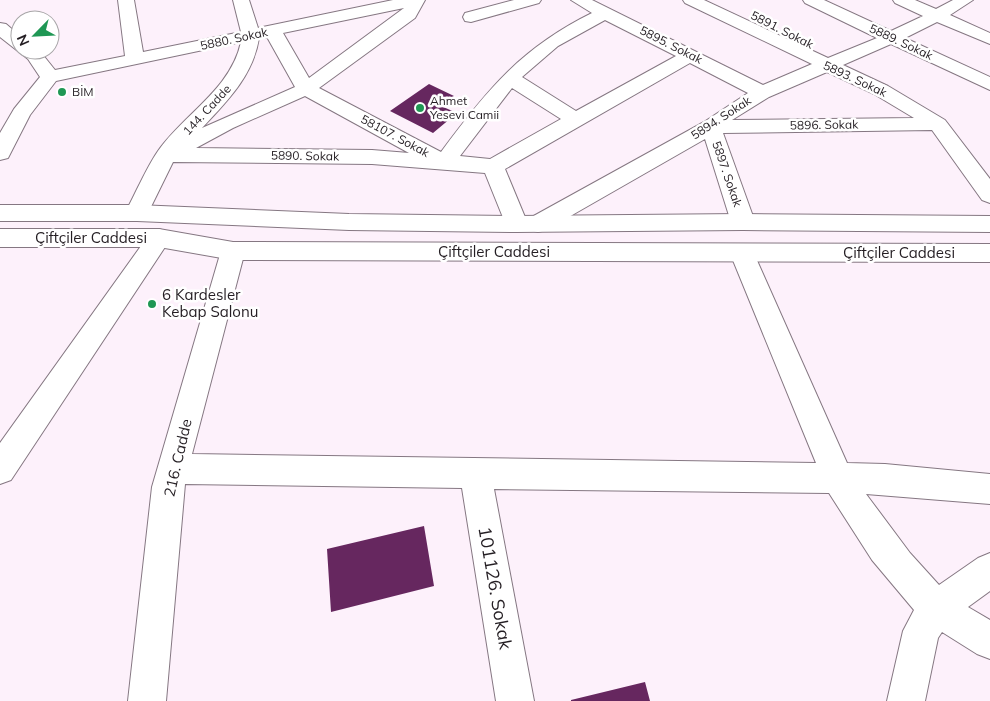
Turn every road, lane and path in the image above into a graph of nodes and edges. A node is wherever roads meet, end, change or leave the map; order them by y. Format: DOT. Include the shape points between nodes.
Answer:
graph roads {
  1 [pos="126,0"];
  2 [pos="241,0"];
  3 [pos="331,0"];
  4 [pos="416,0"];
  5 [pos="533,0"];
  6 [pos="579,0"];
  7 [pos="690,0"];
  8 [pos="723,0"];
  9 [pos="812,0"];
  10 [pos="901,0"];
  11 [pos="965,0"];
  12 [pos="606,13"];
  13 [pos="937,15"];
  14 [pos="340,16"];
  15 [pos="471,17"];
  16 [pos="273,31"];
  17 [pos="251,35"];
  18 [pos="893,37"];
  19 [pos="990,39"];
  20 [pos="691,55"];
  21 [pos="38,60"];
  22 [pos="135,60"];
  23 [pos="834,63"];
  24 [pos="50,77"];
  25 [pos="510,78"];
  26 [pos="990,84"];
  27 [pos="306,89"];
  28 [pos="761,92"];
  29 [pos="21,113"];
  30 [pos="0,114"];
  31 [pos="574,119"];
  32 [pos="938,124"];
  33 [pos="711,126"];
  34 [pos="0,153"];
  35 [pos="166,155"];
  36 [pos="444,163"];
  37 [pos="493,166"];
  38 [pos="990,195"];
  39 [pos="137,213"];
  40 [pos="0,214"];
  41 [pos="743,222"];
  42 [pos="527,224"];
  43 [pos="990,224"];
  44 [pos="159,238"];
  45 [pos="1,239"];
  46 [pos="233,251"];
  47 [pos="742,253"];
  48 [pos="990,254"];
  49 [pos="0,469"];
  50 [pos="173,469"];
  51 [pos="476,475"];
  52 [pos="838,479"];
  53 [pos="990,488"];
  54 [pos="990,570"];
  55 [pos="938,607"];
  56 [pos="990,641"];
  57 [pos="148,701"];
  58 [pos="515,701"];
  59 [pos="906,701"];
  1 -- 22 [label="street"];
  2 -- 17 [label="street, 144. Cadde"];
  3 -- 14 [label="street"];
  4 -- 14 [label="street, 5880. Sokak"];
  4 -- 27 [label="street" via="409,14"];
  5 -- 15 [label="street"];
  6 -- 12 [label="street, 5895. Sokak"];
  7 -- 23 [label="street, 5893. Sokak"];
  8 -- 23 [label="street, 5891. Sokak"];
  9 -- 18 [label="street, 5889. Sokak"];
  10 -- 13 [label="street"];
  11 -- 13 [label="street, 5894. Sokak"];
  12 -- 20 [label="street, 5895. Sokak"];
  12 -- 25 [label="street" via="553,41"];
  13 -- 18 [label="street, 5894. Sokak"];
  13 -- 19 [label="street"];
  14 -- 16 [label="street, 5880. Sokak"];
  16 -- 17 [label="street, 5880. Sokak"];
  16 -- 27 [label="street"];
  17 -- 22 [label="street, 5880. Sokak"];
  17 -- 35 [label="street, 144. Cadde" via="247,57 232,83"];
  18 -- 23 [label="street, 5894. Sokak"];
  18 -- 26 [label="street, 5889. Sokak"];
  20 -- 28 [label="street, 5895. Sokak"];
  20 -- 31 [label="street"];
  21 -- 24 [label="street"];
  22 -- 24 [label="street, 5880. Sokak"];
  23 -- 28 [label="street, 5894. Sokak"];
  23 -- 32 [label="street, 5893. Sokak"];
  24 -- 29 [label="street"];
  25 -- 31 [label="street"];
  25 -- 36 [label="street" via="494,94"];
  27 -- 35 [label="street"];
  27 -- 36 [label="street, 58107. Sokak"];
  28 -- 33 [label="street, 5894. Sokak" via="733,108"];
  29 -- 30 [label="street"];
  29 -- 34 [label="street"];
  31 -- 37 [label="street"];
  32 -- 33 [label="street, 5896. Sokak"];
  32 -- 38 [label="street, 5893. Sokak"];
  33 -- 41 [label="street, 5897. Sokak"];
  33 -- 42 [label="street, 5894. Sokak"];
  35 -- 36 [label="street, 5890. Sokak" via="372,157"];
  35 -- 39 [label="street, 144. Cadde"];
  36 -- 37 [label="street, 58107. Sokak"];
  37 -- 42 [label="street"];
  39 -- 40 [label="street, Çiftçiler Caddesi"];
  39 -- 42 [label="street, Çiftçiler Caddesi" via="349,222"];
  41 -- 42 [label="street, Çiftçiler Caddesi"];
  41 -- 43 [label="street, Çiftçiler Caddesi"];
  44 -- 45 [label="street, Çiftçiler Caddesi"];
  44 -- 46 [label="street, Çiftçiler Caddesi"];
  44 -- 49 [label="street"];
  46 -- 47 [label="street, Çiftçiler Caddesi"];
  46 -- 50 [label="street, 216. Cadde"];
  47 -- 48 [label="street, Çiftçiler Caddesi"];
  47 -- 52 [label="street"];
  50 -- 51 [label="street"];
  50 -- 57 [label="street, 216. Cadde" via="168,487"];
  51 -- 52 [label="street"];
  51 -- 58 [label="street, 101126. Sokak"];
  52 -- 53 [label="street" via="885,479"];
  52 -- 55 [label="street" via="856,509 895,560"];
  54 -- 55 [label="street"];
  55 -- 56 [label="street"];
  55 -- 59 [label="street" via="921,631"];
}
